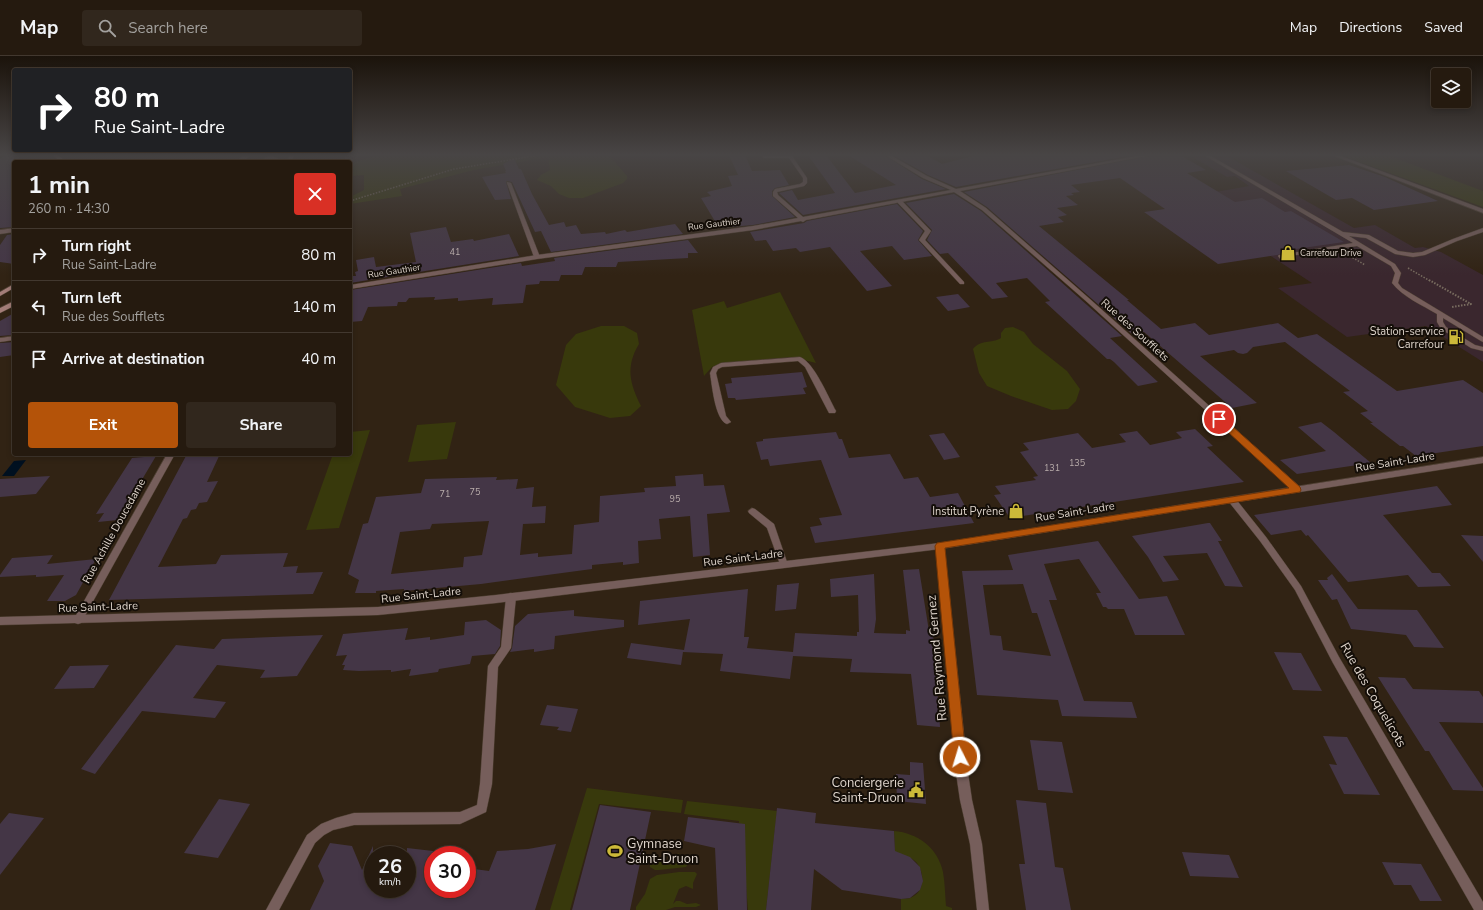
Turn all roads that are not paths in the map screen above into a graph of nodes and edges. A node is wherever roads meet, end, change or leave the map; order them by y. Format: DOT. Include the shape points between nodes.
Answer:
graph roads {
  1 [pos="513,195"];
  2 [pos="775,195"];
  3 [pos="936,195"];
  4 [pos="962,195"];
  5 [pos="1275,195"];
  6 [pos="1440,195"];
  7 [pos="900,202"];
  8 [pos="1483,211"];
  9 [pos="803,220"];
  10 [pos="12,230"];
  11 [pos="1483,230"];
  12 [pos="0,232"];
  13 [pos="1341,233"];
  14 [pos="1357,244"];
  15 [pos="1309,251"];
  16 [pos="1317,256"];
  17 [pos="536,257"];
  18 [pos="1293,260"];
  19 [pos="962,283"];
  20 [pos="12,287"];
  21 [pos="352,287"];
  22 [pos="0,294"];
  23 [pos="12,304"];
  24 [pos="0,311"];
  25 [pos="1440,313"];
  26 [pos="12,338"];
  27 [pos="0,340"];
  28 [pos="1483,340"];
  29 [pos="1483,349"];
  30 [pos="832,411"];
  31 [pos="727,422"];
  32 [pos="170,456"];
  33 [pos="1483,460"];
  34 [pos="1297,490"];
  35 [pos="1232,500"];
  36 [pos="752,511"];
  37 [pos="940,546"];
  38 [pos="784,565"];
  39 [pos="511,598"];
  40 [pos="78,620"];
  41 [pos="0,622"];
  42 [pos="272,910"];
  43 [pos="983,910"];
  44 [pos="1481,910"];
  1 -- 17 [label="street"];
  2 -- 9 [label="street"];
  3 -- 7 [label="street, Rue Gauthier"];
  4 -- 34 [label="street, Rue des Soufflets" via="984,209 1089,301"];
  5 -- 13 [label="street"];
  6 -- 8 [label="street"];
  7 -- 9 [label="street, Rue Gauthier"];
  7 -- 19 [label="street" via="928,231 922,240"];
  9 -- 17 [label="street, Rue Gauthier"];
  10 -- 12 [label="street"];
  11 -- 13 [label="street" via="1423,254 1413,255 1401,254 1363,235"];
  13 -- 14 [label="street"];
  14 -- 15 [label="street"];
  14 -- 25 [label="street" via="1396,268 1398,273 1395,283 1400,289"];
  15 -- 16 [label="street"];
  15 -- 18 [label="street" via="1281,256"];
  17 -- 21 [label="street, Rue Gauthier"];
  20 -- 22 [label="main road"];
  23 -- 24 [label="main road"];
  25 -- 28 [label="street"];
  25 -- 29 [label="street" via="1443,328 1473,347"];
  26 -- 27 [label="street"];
  30 -- 31 [label="street" via="808,366 800,359 721,365 715,368 713,373 722,416"];
  32 -- 40 [label="street, Rue Achille Doucedame"];
  33 -- 34 [label="street, Rue Saint-Ladre"];
  34 -- 35 [label="street, Rue Saint-Ladre"];
  35 -- 37 [label="street, Rue Saint-Ladre"];
  35 -- 44 [label="street, Rue des Coquelicots" via="1298,588 1336,660"];
  36 -- 38 [label="street" via="771,526"];
  37 -- 38 [label="street, Rue Saint-Ladre"];
  37 -- 43 [label="street, Rue Raymond Gernez" via="962,772 976,844"];
  38 -- 39 [label="street, Rue Saint-Ladre"];
  39 -- 40 [label="street, Rue Saint-Ladre" via="370,611"];
  39 -- 42 [label="street" via="506,648 493,666 486,784 482,808 460,818 354,820 328,825 310,839"];
  40 -- 41 [label="street, Rue Saint-Ladre"];
}
